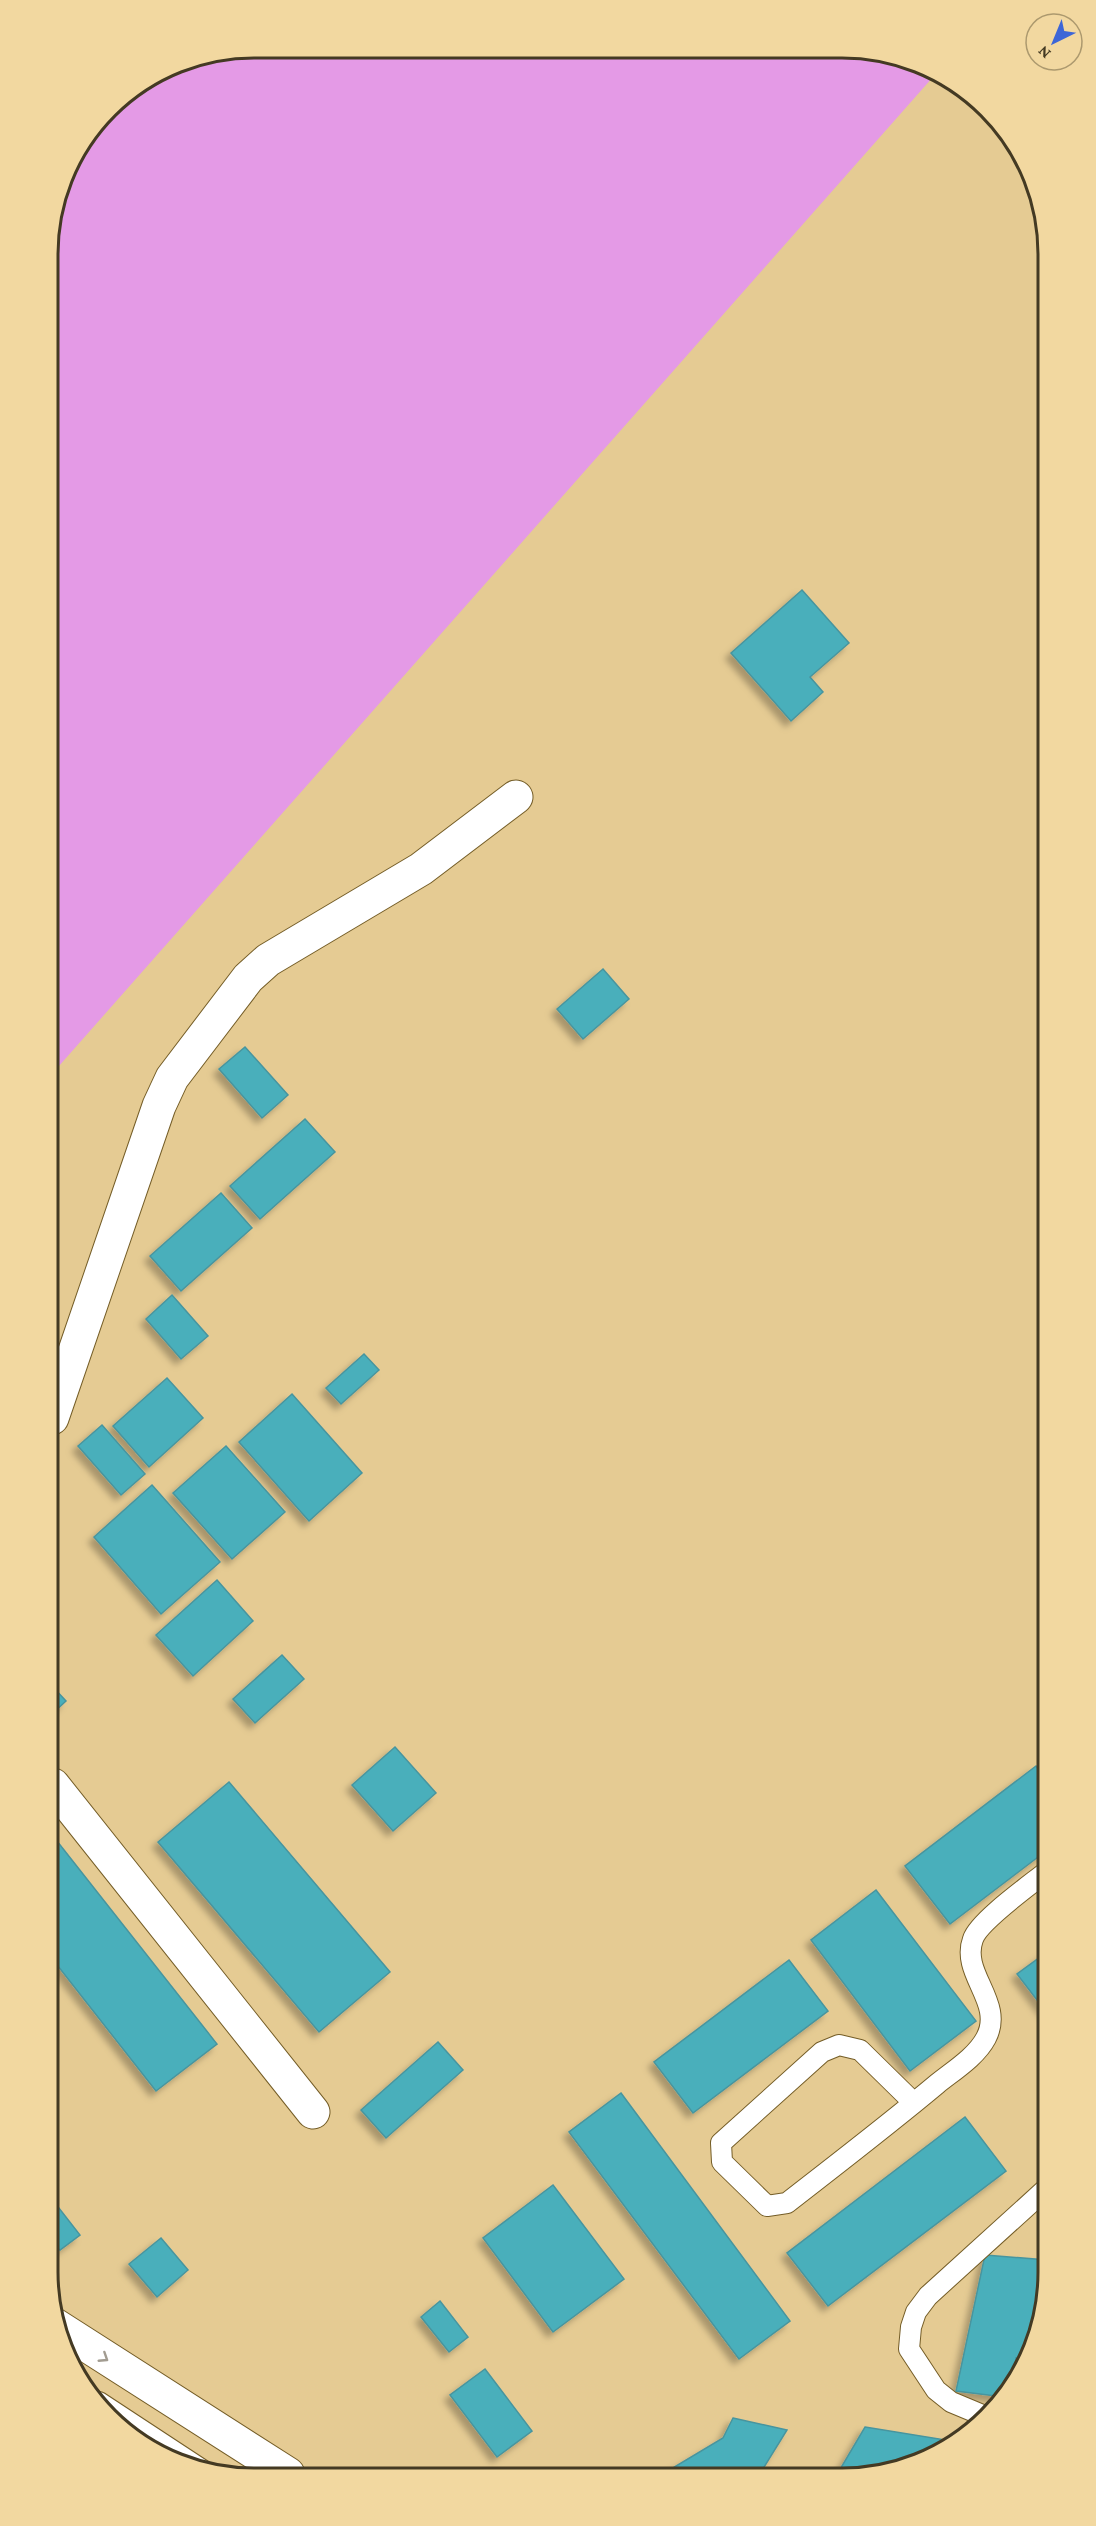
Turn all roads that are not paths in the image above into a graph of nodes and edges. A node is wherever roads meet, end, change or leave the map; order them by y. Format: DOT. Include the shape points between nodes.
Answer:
graph roads {
  1 [pos="516,797"];
  2 [pos="58,1399"];
  3 [pos="58,1792"];
  4 [pos="1037,1879"];
  5 [pos="914,2103"];
  6 [pos="312,2112"];
  7 [pos="1037,2197"];
  8 [pos="69,2334"];
  9 [pos="977,2413"];
  10 [pos="129,2422"];
  11 [pos="165,2445"];
  12 [pos="279,2468"];
  1 -- 2 [label="street" via="421,868 268,960 248,978 172,1078"];
  3 -- 6 [label="street"];
  4 -- 5 [label="lane" via="987,1921 973,1938 970,1960 990,2005 992,2023 986,2039"];
  5 -- 5 [label="lane" via="788,2203 767,2206 722,2162 721,2143 822,2052 839,2045 860,2050"];
  7 -- 9 [label="lane" via="928,2296 911,2327 909,2349 936,2390 951,2402"];
  8 -- 12 [label="street, one-way"];
  10 -- 11 [label="lane"];
}
